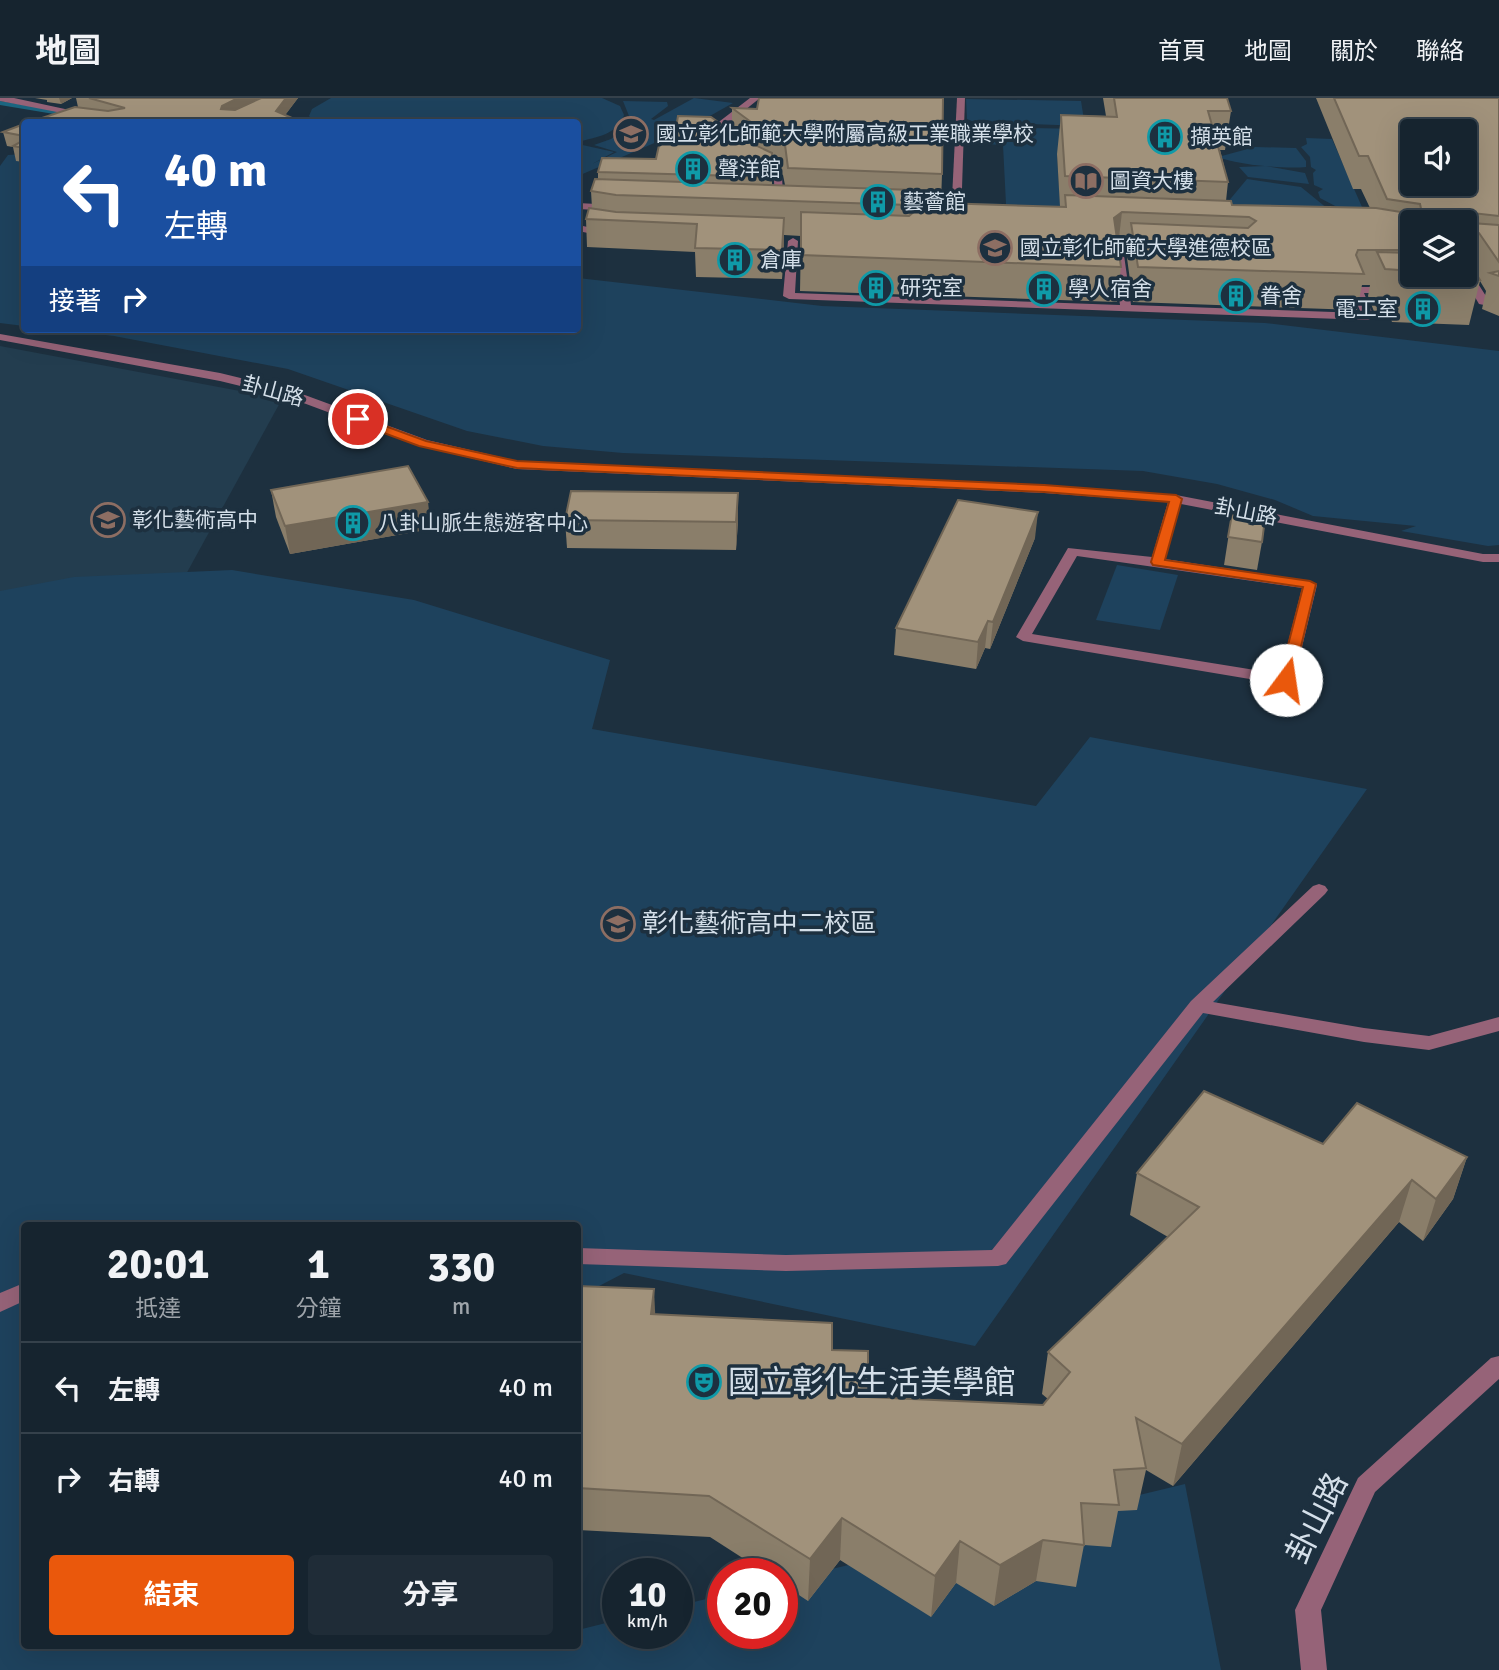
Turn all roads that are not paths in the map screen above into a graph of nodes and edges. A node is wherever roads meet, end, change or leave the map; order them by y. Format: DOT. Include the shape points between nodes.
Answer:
graph roads {
  1 [pos="0,98"];
  2 [pos="756,98"];
  3 [pos="961,98"];
  4 [pos="73,104"];
  5 [pos="61,111"];
  6 [pos="84,117"];
  7 [pos="77,119"];
  8 [pos="98,119"];
  9 [pos="720,145"];
  10 [pos="738,158"];
  11 [pos="581,206"];
  12 [pos="631,209"];
  13 [pos="768,212"];
  14 [pos="780,212"];
  15 [pos="794,213"];
  16 [pos="969,219"];
  17 [pos="581,229"];
  18 [pos="617,236"];
  19 [pos="779,241"];
  20 [pos="793,241"];
  21 [pos="806,242"];
  22 [pos="1159,254"];
  23 [pos="1474,287"];
  24 [pos="1411,290"];
  25 [pos="1464,292"];
  26 [pos="1478,293"];
  27 [pos="1485,304"];
  28 [pos="1126,307"];
  29 [pos="0,337"];
  30 [pos="1176,499"];
  31 [pos="1499,558"];
  32 [pos="1157,562"];
  33 [pos="1319,890"];
  34 [pos="1198,1006"];
  35 [pos="1499,1024"];
  36 [pos="581,1256"];
  37 [pos="21,1293"];
  38 [pos="0,1303"];
  39 [pos="1499,1365"];
  40 [pos="1314,1670"];
  1 -- 5 [label="street"];
  2 -- 9 [label="street" via="710,133"];
  3 -- 16 [label="street" via="951,218"];
  4 -- 5 [label="street"];
  5 -- 6 [label="street"];
  6 -- 7 [label="street"];
  6 -- 8 [label="street"];
  10 -- 14 [label="street" via="779,179"];
  11 -- 12 [label="street"];
  13 -- 14 [label="street"];
  14 -- 15 [label="street"];
  17 -- 18 [label="street"];
  19 -- 20 [label="street"];
  20 -- 21 [label="street"];
  20 -- 28 [label="street" via="789,296"];
  22 -- 28 [label="street" via="1118,252"];
  23 -- 26 [label="street"];
  24 -- 28 [label="street" via="1357,289 1368,317"];
  25 -- 26 [label="street"];
  26 -- 27 [label="street"];
  29 -- 30 [label="street, 卦山路" via="294,395 423,443 517,465"];
  30 -- 31 [label="street, 卦山路"];
  30 -- 32 [label="street"];
  32 -- 32 [label="street" via="1310,584 1286,680 1023,637 1073,551"];
  33 -- 34 [label="street"];
  34 -- 35 [label="street" via="1429,1043"];
  34 -- 36 [label="street" via="998,1258 786,1263"];
  37 -- 38 [label="street"];
  39 -- 40 [label="street, 卦山路" via="1366,1485 1308,1610"];
}
